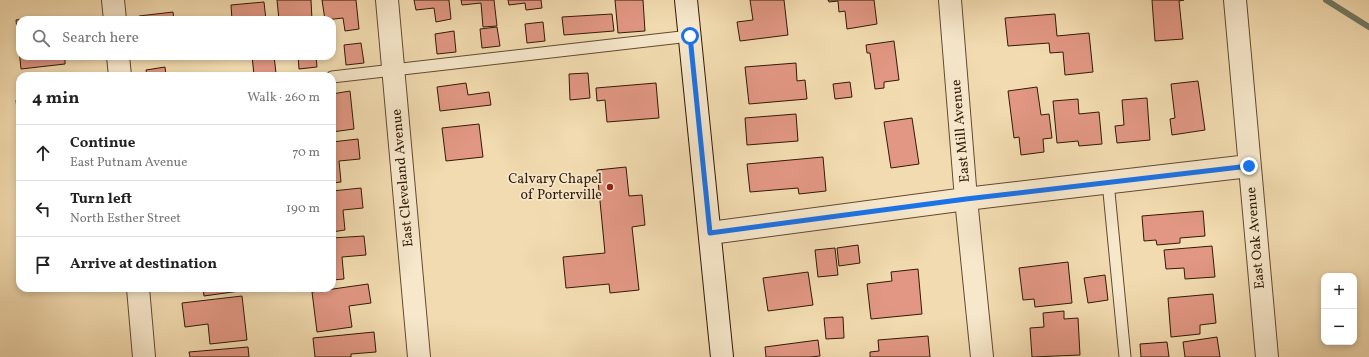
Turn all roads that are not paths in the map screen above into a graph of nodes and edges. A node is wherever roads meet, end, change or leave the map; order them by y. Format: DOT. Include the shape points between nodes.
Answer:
graph roads {
  1 [pos="114,0"];
  2 [pos="387,0"];
  3 [pos="686,0"];
  4 [pos="950,0"];
  5 [pos="1235,0"];
  6 [pos="115,16"];
  7 [pos="690,36"];
  8 [pos="118,60"];
  9 [pos="393,70"];
  10 [pos="120,72"];
  11 [pos="336,77"];
  12 [pos="1249,166"];
  13 [pos="1108,182"];
  14 [pos="966,199"];
  15 [pos="710,233"];
  16 [pos="138,292"];
  17 [pos="144,357"];
  18 [pos="419,357"];
  19 [pos="722,357"];
  20 [pos="982,357"];
  21 [pos="1125,357"];
  22 [pos="1267,357"];
  1 -- 6 [label="street"];
  2 -- 9 [label="street, East Cleveland Avenue"];
  3 -- 7 [label="street"];
  4 -- 14 [label="street, East Mill Avenue"];
  5 -- 12 [label="street, East Oak Avenue"];
  7 -- 9 [label="lane"];
  7 -- 15 [label="street"];
  8 -- 10 [label="street"];
  9 -- 11 [label="lane"];
  9 -- 18 [label="street, East Cleveland Avenue"];
  12 -- 13 [label="street"];
  12 -- 22 [label="street, East Oak Avenue"];
  13 -- 14 [label="street"];
  13 -- 21 [label="lane"];
  14 -- 15 [label="street"];
  14 -- 20 [label="street, East Mill Avenue"];
  15 -- 19 [label="street"];
  16 -- 17 [label="street"];
}
